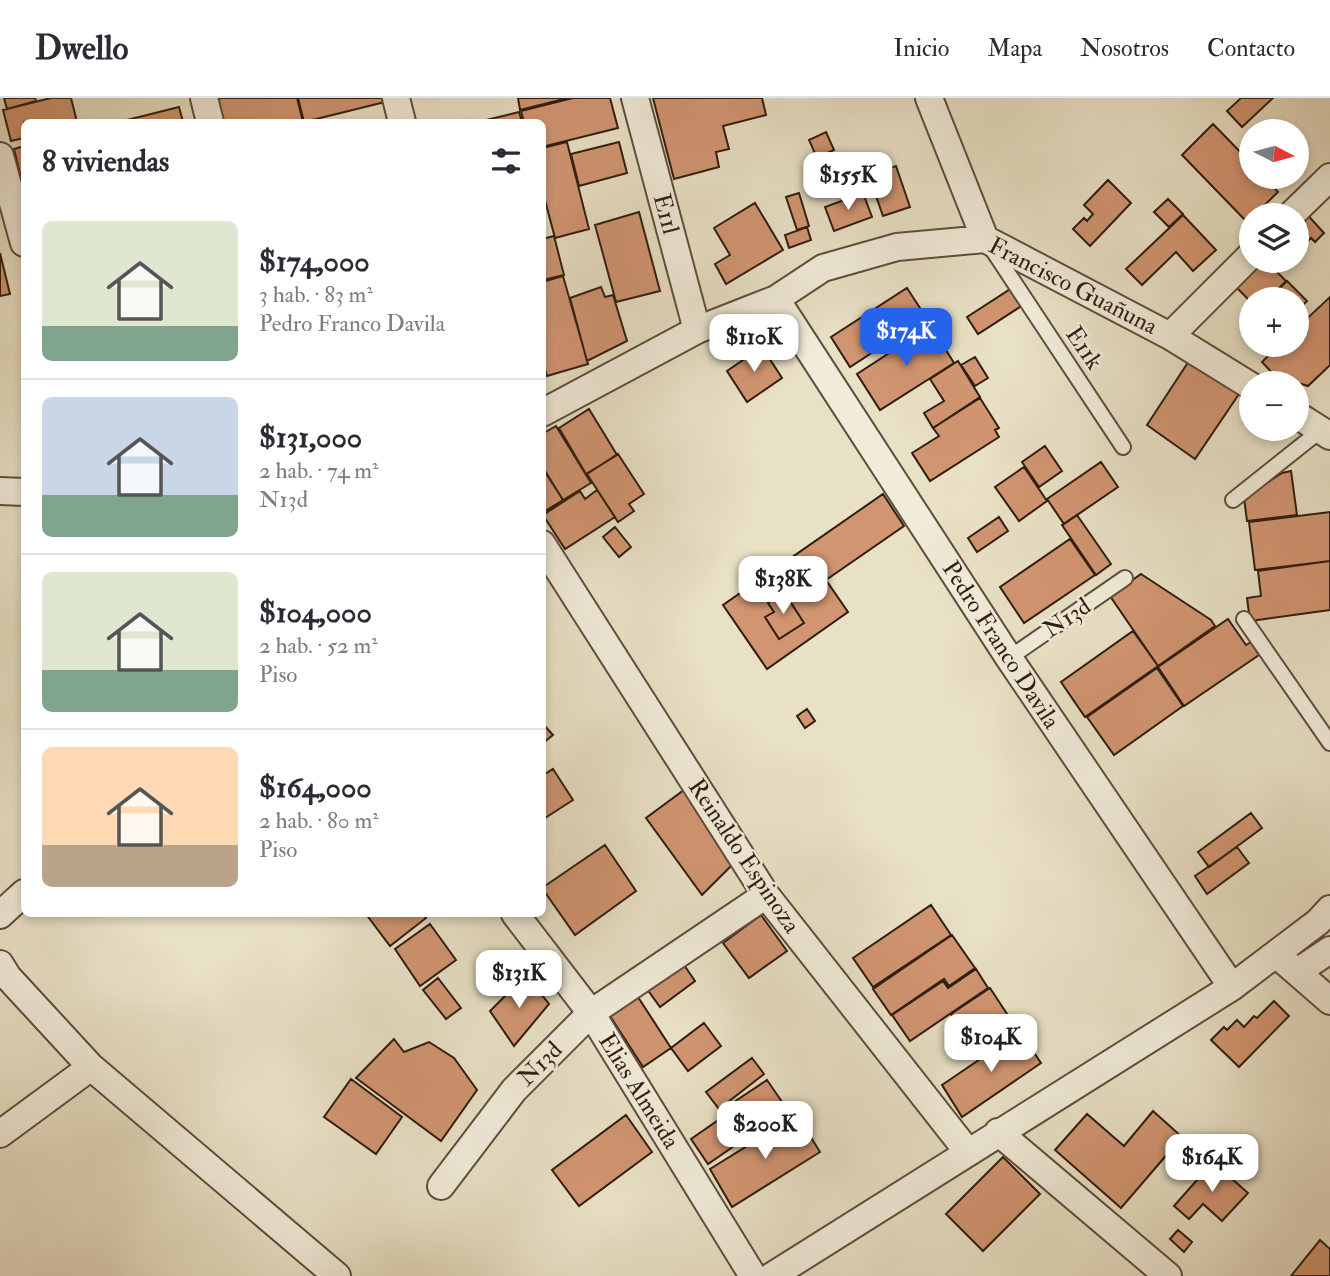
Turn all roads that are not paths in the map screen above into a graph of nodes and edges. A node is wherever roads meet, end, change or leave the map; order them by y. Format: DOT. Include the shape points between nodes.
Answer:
graph roads {
  1 [pos="204,98"];
  2 [pos="396,98"];
  3 [pos="635,98"];
  4 [pos="929,98"];
  5 [pos="209,119"];
  6 [pos="401,119"];
  7 [pos="0,156"];
  8 [pos="1330,177"];
  9 [pos="1303,203"];
  10 [pos="21,232"];
  11 [pos="985,239"];
  12 [pos="1239,267"];
  13 [pos="776,299"];
  14 [pos="697,330"];
  15 [pos="1170,336"];
  16 [pos="1239,379"];
  17 [pos="546,411"];
  18 [pos="1309,422"];
  19 [pos="1326,433"];
  20 [pos="1123,447"];
  21 [pos="0,491"];
  22 [pos="21,492"];
  23 [pos="1233,500"];
  24 [pos="546,550"];
  25 [pos="1125,578"];
  26 [pos="1244,619"];
  27 [pos="1009,657"];
  28 [pos="1330,743"];
  29 [pos="766,895"];
  30 [pos="21,896"];
  31 [pos="1330,909"];
  32 [pos="0,915"];
  33 [pos="517,917"];
  34 [pos="1330,950"];
  35 [pos="1276,954"];
  36 [pos="0,964"];
  37 [pos="1297,972"];
  38 [pos="1232,987"];
  39 [pos="1330,1001"];
  40 [pos="591,1013"];
  41 [pos="91,1066"];
  42 [pos="998,1132"];
  43 [pos="0,1134"];
  44 [pos="968,1152"];
  45 [pos="441,1186"];
  46 [pos="337,1276"];
  47 [pos="753,1276"];
  48 [pos="772,1276"];
  49 [pos="1168,1276"];
  1 -- 5 [label="street"];
  2 -- 6 [label="street"];
  3 -- 14 [label="street, E11l"];
  4 -- 11 [label="street"];
  7 -- 10 [label="street"];
  8 -- 9 [label="street"];
  11 -- 13 [label="street, Francisco Guañuna" via="897,247 823,268"];
  11 -- 15 [label="street, Francisco Guañuna"];
  11 -- 20 [label="lane, E11k"];
  12 -- 15 [label="street"];
  13 -- 14 [label="street, Francisco Guañuna"];
  13 -- 27 [label="street, Pedro Franco Davila"];
  14 -- 17 [label="street, Francisco Guañuna"];
  15 -- 16 [label="street, Francisco Guañuna"];
  18 -- 19 [label="street"];
  19 -- 23 [label="lane"];
  21 -- 22 [label="street"];
  24 -- 29 [label="street, Reinaldo Espinoza"];
  25 -- 27 [label="lane, N13d"];
  26 -- 28 [label="lane"];
  27 -- 38 [label="street, Pedro Franco Davila"];
  29 -- 40 [label="street, N13d"];
  29 -- 44 [label="street, Reinaldo Espinoza"];
  30 -- 32 [label="street"];
  31 -- 35 [label="street"];
  33 -- 40 [label="street, Elias Almeida"];
  34 -- 37 [label="street"];
  35 -- 37 [label="street"];
  35 -- 38 [label="street"];
  36 -- 41 [label="street"];
  37 -- 39 [label="street"];
  38 -- 42 [label="street"];
  40 -- 45 [label="street, N13d" via="514,1090"];
  40 -- 47 [label="street, Elias Almeida"];
  41 -- 43 [label="street"];
  41 -- 46 [label="street"];
  42 -- 44 [label="street"];
  42 -- 49 [label="street"];
  44 -- 48 [label="street"];
}
